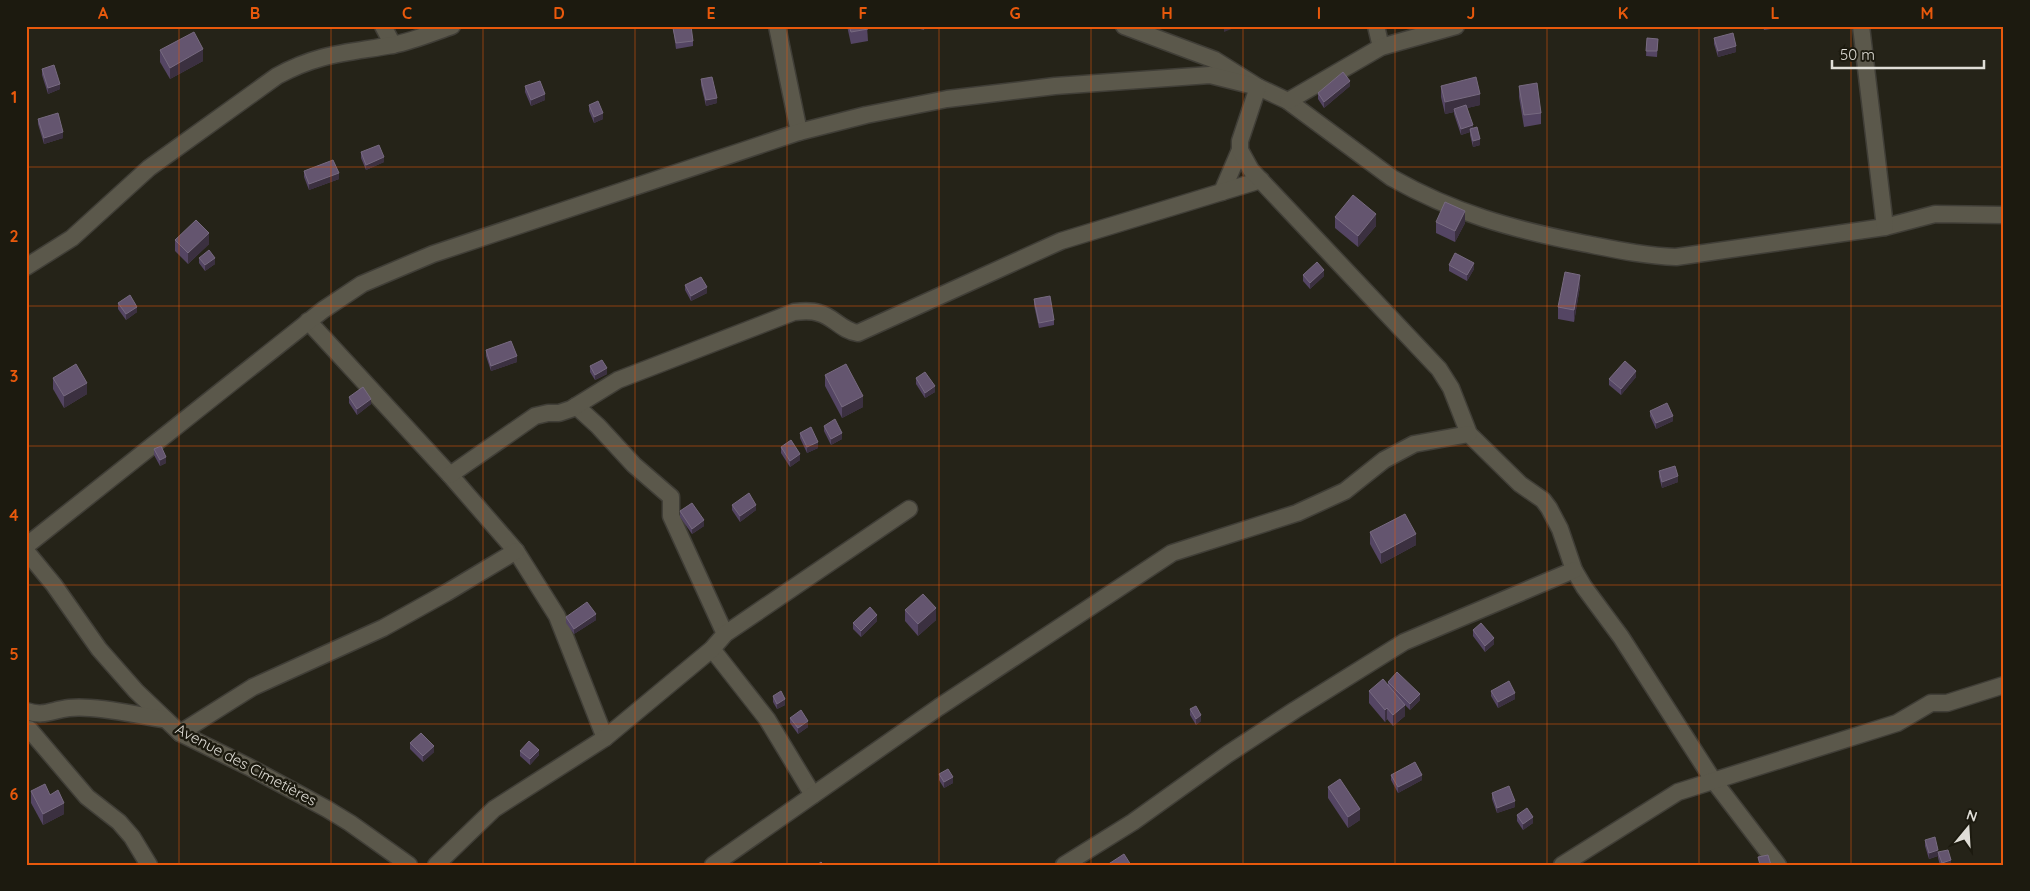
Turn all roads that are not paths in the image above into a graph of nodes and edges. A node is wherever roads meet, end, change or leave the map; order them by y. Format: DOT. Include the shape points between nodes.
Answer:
graph roads {
  1 [pos="383,26"];
  2 [pos="452,26"];
  3 [pos="777,26"];
  4 [pos="1124,26"];
  5 [pos="1376,26"];
  6 [pos="1456,26"];
  7 [pos="1861,26"];
  8 [pos="393,45"];
  9 [pos="1381,47"];
  10 [pos="1258,87"];
  11 [pos="1288,101"];
  12 [pos="799,132"];
  13 [pos="1240,150"];
  14 [pos="1261,180"];
  15 [pos="1222,192"];
  16 [pos="2004,214"];
  17 [pos="1885,226"];
  18 [pos="26,267"];
  19 [pos="308,321"];
  20 [pos="576,406"];
  21 [pos="1469,434"];
  22 [pos="450,475"];
  23 [pos="909,509"];
  24 [pos="26,546"];
  25 [pos="516,550"];
  26 [pos="26,551"];
  27 [pos="1574,570"];
  28 [pos="725,634"];
  29 [pos="712,649"];
  30 [pos="2004,685"];
  31 [pos="26,711"];
  32 [pos="47,714"];
  33 [pos="163,719"];
  34 [pos="27,730"];
  35 [pos="180,733"];
  36 [pos="604,738"];
  37 [pos="1713,780"];
  38 [pos="813,795"];
  39 [pos="149,865"];
  40 [pos="409,865"];
  41 [pos="436,865"];
  42 [pos="713,865"];
  43 [pos="1064,865"];
  44 [pos="1562,865"];
  45 [pos="1778,865"];
  1 -- 8 [label="street"];
  2 -- 8 [label="street"];
  3 -- 12 [label="street"];
  4 -- 10 [label="street" via="1215,60"];
  5 -- 9 [label="street"];
  6 -- 9 [label="street"];
  7 -- 17 [label="street"];
  8 -- 18 [label="street" via="316,58 277,76 149,168 72,238"];
  9 -- 11 [label="street"];
  10 -- 11 [label="street"];
  10 -- 12 [label="street" via="1210,75 1055,86 946,99"];
  10 -- 13 [label="street"];
  11 -- 17 [label="street" via="1392,178 1471,215 1526,231 1653,256 1676,257"];
  12 -- 19 [label="street" via="432,254 362,284"];
  13 -- 14 [label="street"];
  13 -- 15 [label="street"];
  14 -- 15 [label="street"];
  14 -- 21 [label="street" via="1439,369 1451,388"];
  15 -- 20 [label="street" via="1061,240 858,333 844,330 818,312 794,312 618,380"];
  16 -- 17 [label="street" via="1935,214"];
  19 -- 22 [label="street"];
  19 -- 24 [label="street"];
  20 -- 22 [label="street" via="559,413 535,416"];
  20 -- 28 [label="street" via="671,498 671,516"];
  21 -- 27 [label="street" via="1520,484 1543,500 1560,529"];
  21 -- 38 [label="street" via="1414,444 1384,460 1345,491 1297,513 1172,553 939,707"];
  22 -- 25 [label="street"];
  23 -- 28 [label="street"];
  25 -- 35 [label="street" via="383,628 253,688"];
  25 -- 36 [label="street" via="557,616"];
  26 -- 33 [label="street, Avenue des Cimetières" via="99,649"];
  27 -- 37 [label="street"];
  27 -- 43 [label="street" via="1404,642 1295,710 1133,822"];
  28 -- 29 [label="street"];
  29 -- 36 [label="street"];
  29 -- 38 [label="street" via="767,719"];
  30 -- 37 [label="street" via="1947,703 1931,703 1897,722"];
  31 -- 32 [label="street"];
  32 -- 33 [label="street" via="69,708"];
  32 -- 34 [label="street"];
  33 -- 35 [label="street, Avenue des Cimetières"];
  34 -- 39 [label="street" via="87,796 119,822"];
  35 -- 40 [label="street, Avenue des Cimetières" via="350,823"];
  36 -- 41 [label="street" via="494,809"];
  37 -- 44 [label="street" via="1678,792"];
  37 -- 45 [label="street"];
  38 -- 42 [label="street"];
}
